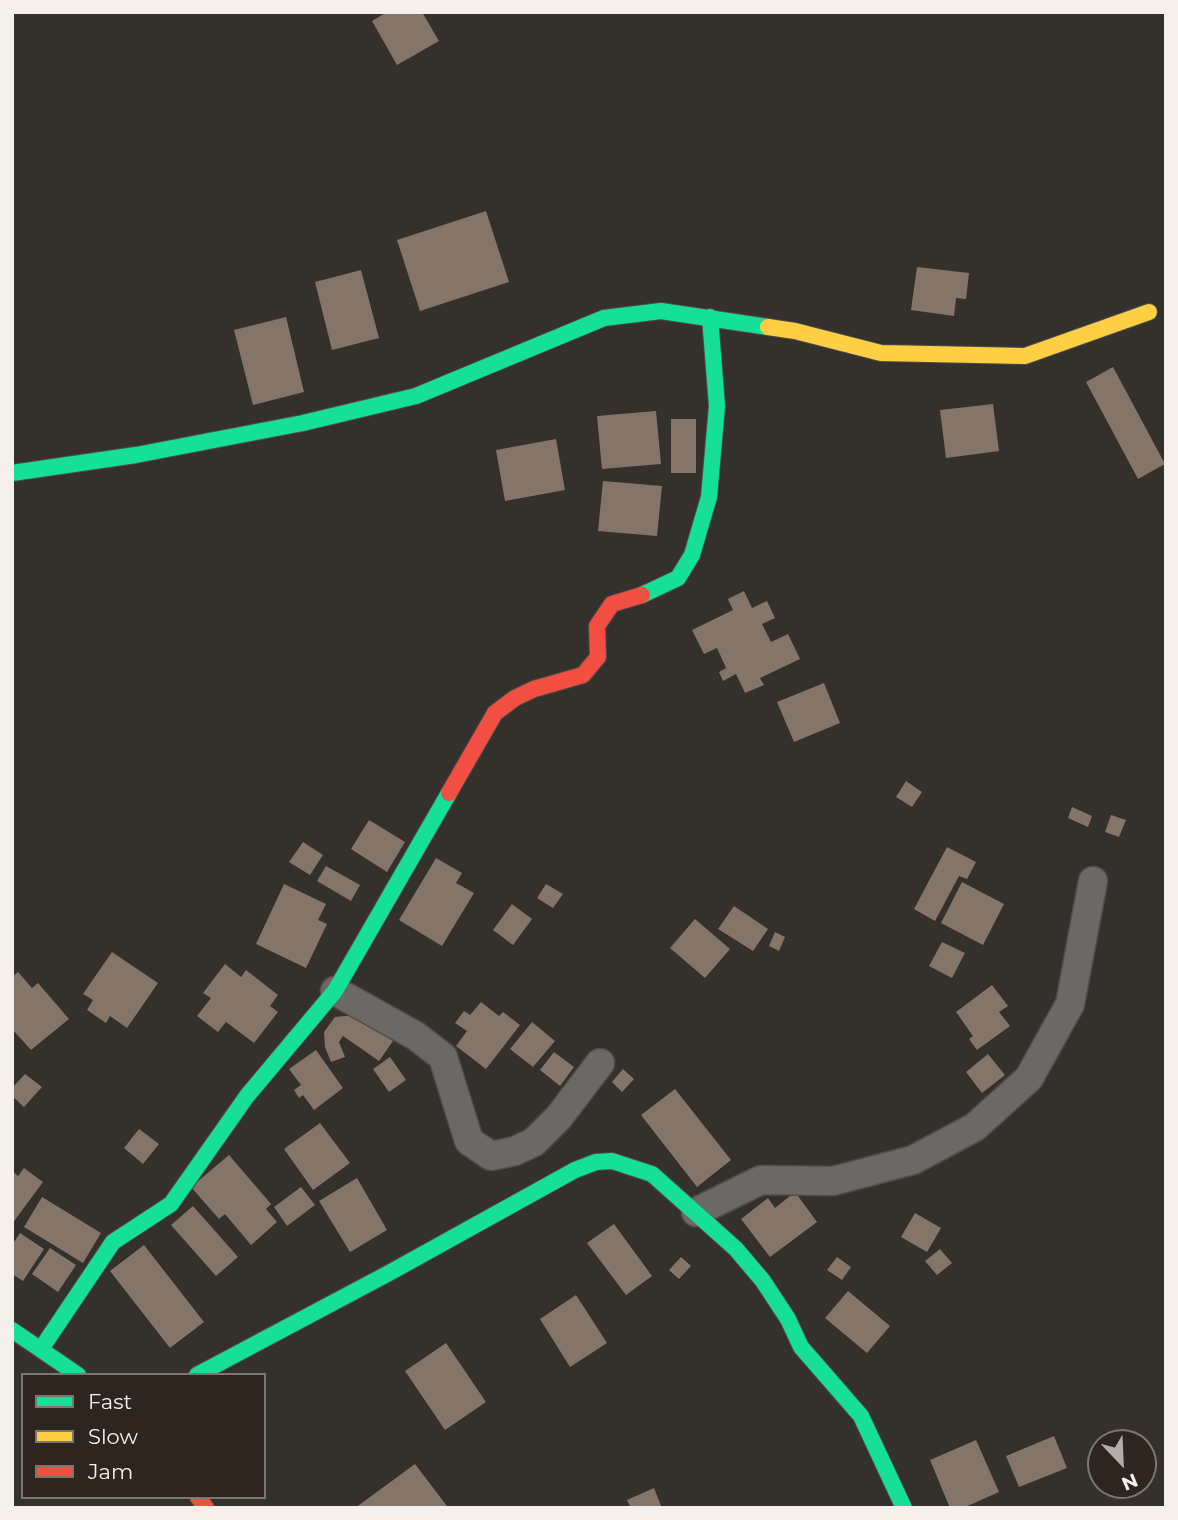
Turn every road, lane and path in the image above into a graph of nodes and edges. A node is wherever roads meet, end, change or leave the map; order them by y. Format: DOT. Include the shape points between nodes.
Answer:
graph roads {
  1 [pos="1149,312"];
  2 [pos="710,317"];
  3 [pos="12,473"];
  4 [pos="1093,881"];
  5 [pos="335,991"];
  6 [pos="600,1063"];
  7 [pos="696,1212"];
  8 [pos="12,1330"];
  9 [pos="41,1349"];
  10 [pos="75,1373"];
  11 [pos="201,1373"];
  12 [pos="904,1508"];
  1 -- 2 [label="street" via="1026,356 881,352"];
  2 -- 3 [label="street" via="661,311 604,318 415,397 136,455"];
  2 -- 5 [label="street" via="717,406 709,497 692,555 678,578 612,604 597,626 598,657 583,675 534,689 495,713"];
  4 -- 7 [label="street" via="1070,1004 1029,1078 975,1127 913,1160 833,1181 761,1180"];
  5 -- 6 [label="street" via="416,1036 443,1057 469,1142 491,1156 534,1142"];
  5 -- 9 [label="street" via="247,1096 171,1204 113,1242"];
  7 -- 11 [label="street" via="652,1174 612,1161 596,1162"];
  7 -- 12 [label="street" via="763,1282 801,1347 861,1416"];
  8 -- 9 [label="street"];
  9 -- 10 [label="street"];
}
